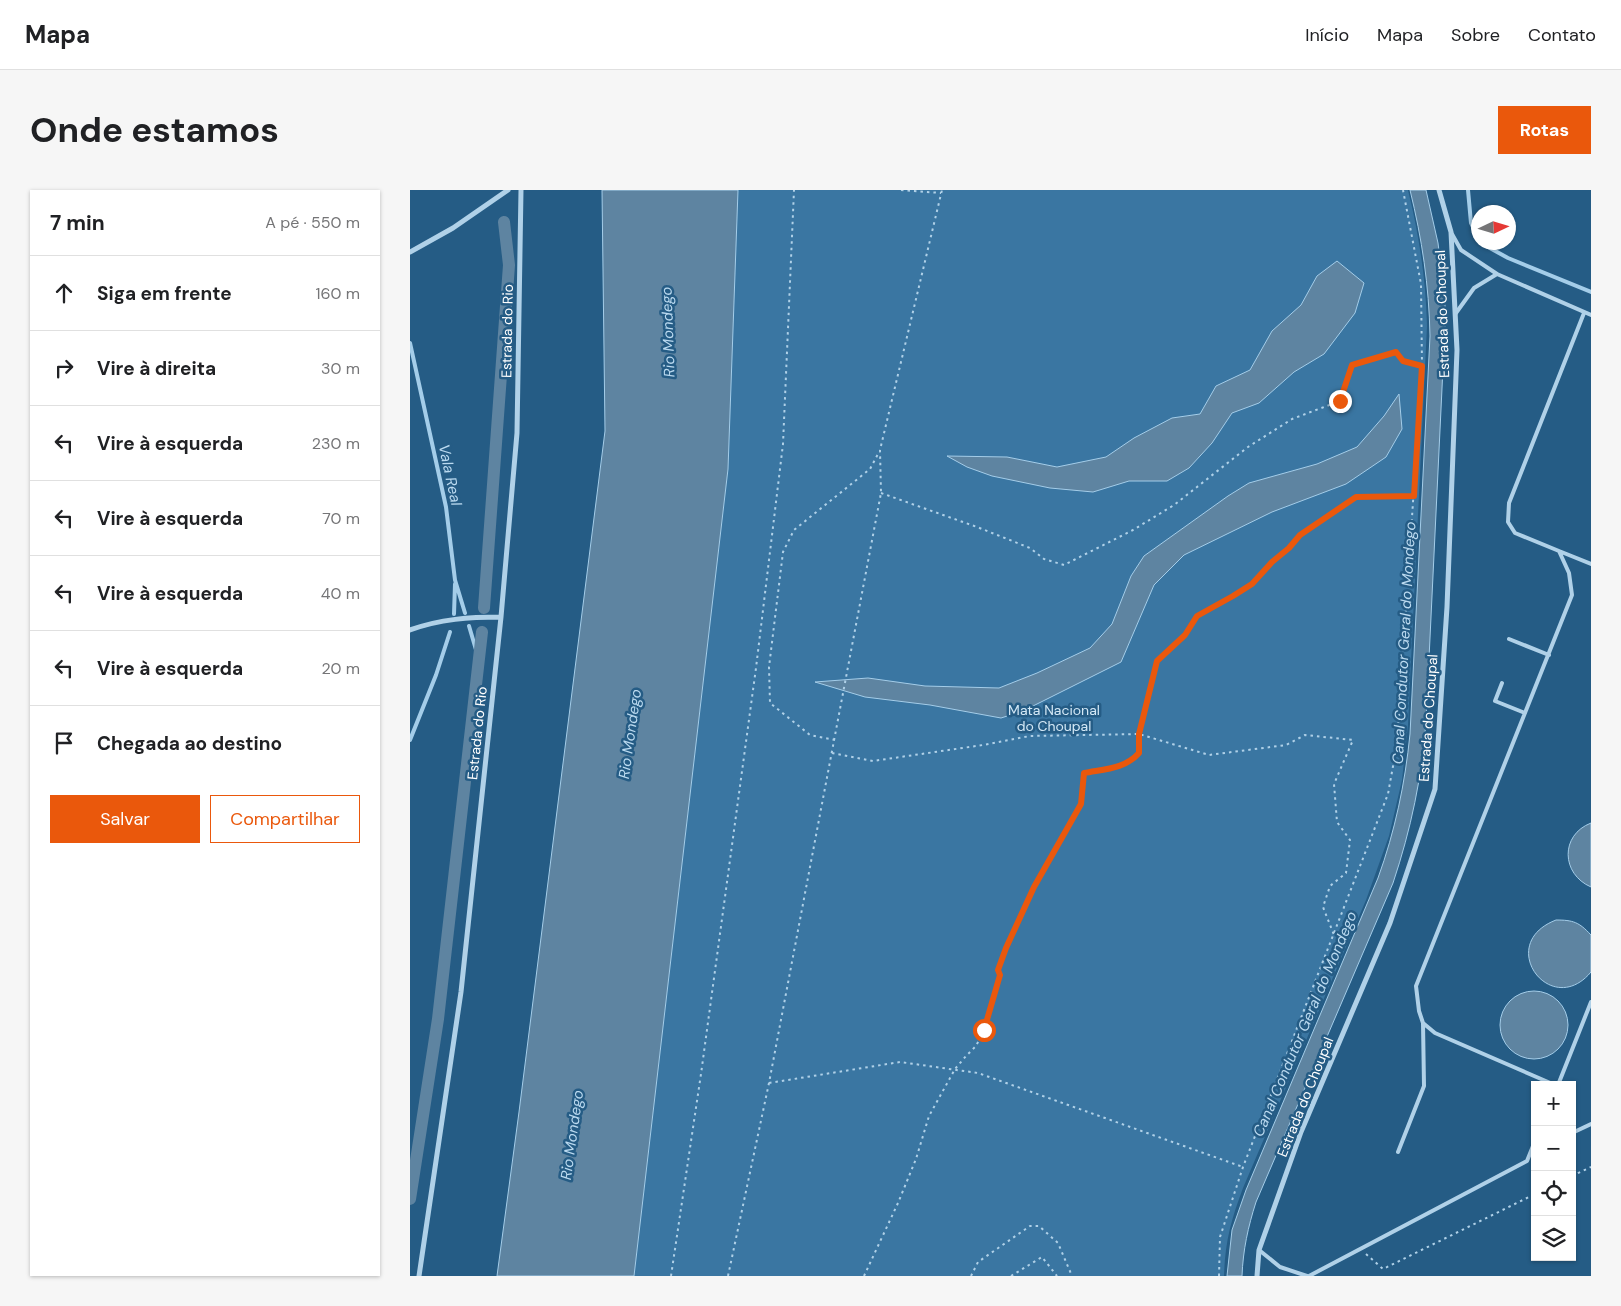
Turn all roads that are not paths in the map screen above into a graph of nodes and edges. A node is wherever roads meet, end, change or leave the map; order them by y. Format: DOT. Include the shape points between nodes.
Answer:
graph roads {
  1 [pos="508,190"];
  2 [pos="521,190"];
  3 [pos="1439,190"];
  4 [pos="1451,232"];
  5 [pos="410,252"];
  6 [pos="1498,274"];
  7 [pos="1456,313"];
  8 [pos="1584,313"];
  9 [pos="1591,315"];
  10 [pos="1559,551"];
  11 [pos="1591,564"];
  12 [pos="502,617"];
  13 [pos="410,630"];
  14 [pos="1509,639"];
  15 [pos="1549,654"];
  16 [pos="1502,683"];
  17 [pos="1525,713"];
  18 [pos="1591,1002"];
  19 [pos="1423,1023"];
  20 [pos="1547,1081"];
  21 [pos="1558,1081"];
  22 [pos="1591,1124"];
  23 [pos="1576,1131"];
  24 [pos="1531,1151"];
  25 [pos="1398,1152"];
  26 [pos="1259,1250"];
  27 [pos="419,1276"];
  28 [pos="1257,1276"];
  29 [pos="1308,1276"];
  1 -- 5 [label="street" via="453,228"];
  2 -- 12 [label="street, Estrada do Rio" via="517,432"];
  3 -- 4 [label="street, Estrada do Choupal"];
  4 -- 6 [label="lane" via="1461,250"];
  4 -- 7 [label="street, Estrada do Choupal"];
  6 -- 7 [label="lane" via="1474,288"];
  6 -- 8 [label="lane"];
  7 -- 26 [label="street, Estrada do Choupal" via="1458,350 1447,597 1434,789 1390,923 1301,1132"];
  8 -- 9 [label="lane"];
  8 -- 10 [label="lane" via="1509,503 1508,522 1515,533"];
  10 -- 11 [label="lane"];
  10 -- 15 [label="lane" via="1569,573 1572,595"];
  12 -- 13 [label="street" via="467,617 425,624"];
  12 -- 27 [label="street, Estrada do Rio" via="461,992"];
  14 -- 15 [label="lane"];
  15 -- 17 [label="lane"];
  16 -- 17 [label="lane" via="1495,701"];
  17 -- 19 [label="lane" via="1416,986"];
  18 -- 21 [label="lane"];
  19 -- 20 [label="lane" via="1436,1033"];
  19 -- 25 [label="lane" via="1424,1086"];
  22 -- 23 [label="lane"];
  24 -- 29 [label="lane" via="1527,1161"];
  26 -- 28 [label="street, Estrada do Choupal"];
  26 -- 29 [label="lane" via="1280,1267"];
}
